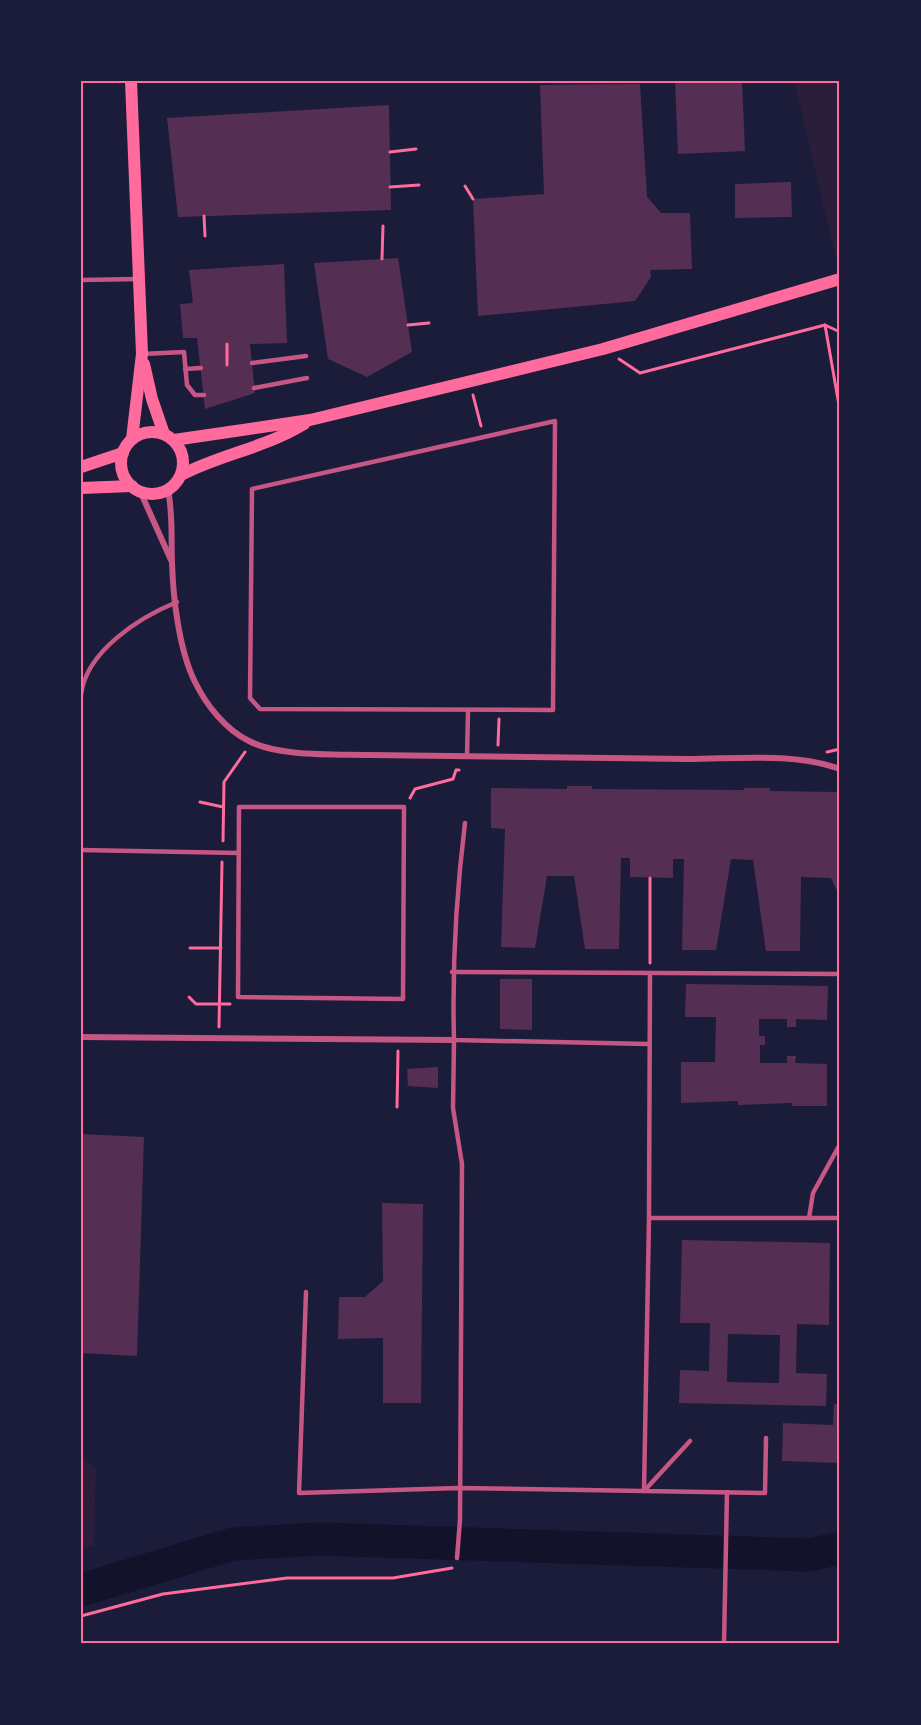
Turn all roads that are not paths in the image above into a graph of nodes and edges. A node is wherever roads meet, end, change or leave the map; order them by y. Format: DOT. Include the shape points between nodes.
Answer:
graph roads {
  1 [pos="130,81"];
  2 [pos="141,279"];
  3 [pos="840,279"];
  4 [pos="81,280"];
  5 [pos="142,354"];
  6 [pos="306,356"];
  7 [pos="252,363"];
  8 [pos="201,368"];
  9 [pos="185,369"];
  10 [pos="307,378"];
  11 [pos="254,387"];
  12 [pos="204,396"];
  13 [pos="310,420"];
  14 [pos="169,437"];
  15 [pos="132,439"];
  16 [pos="123,453"];
  17 [pos="81,466"];
  18 [pos="181,475"];
  19 [pos="81,488"];
  20 [pos="136,489"];
  21 [pos="168,490"];
  22 [pos="172,564"];
  23 [pos="177,602"];
  24 [pos="81,695"];
  25 [pos="468,711"];
  26 [pos="467,757"];
  27 [pos="840,769"];
  28 [pos="465,823"];
  29 [pos="81,850"];
  30 [pos="239,853"];
  31 [pos="452,972"];
  32 [pos="650,973"];
  33 [pos="840,974"];
  34 [pos="81,1037"];
  35 [pos="454,1040"];
  36 [pos="649,1044"];
  37 [pos="840,1144"];
  38 [pos="649,1218"];
  39 [pos="809,1218"];
  40 [pos="840,1218"];
  41 [pos="306,1292"];
  42 [pos="766,1438"];
  43 [pos="690,1441"];
  44 [pos="458,1488"];
  45 [pos="644,1491"];
  46 [pos="727,1492"];
  47 [pos="457,1558"];
  48 [pos="724,1644"];
  1 -- 2 [label="main road"];
  2 -- 4 [label="lane"];
  2 -- 5 [label="main road"];
  3 -- 13 [label="main road" via="603,349"];
  5 -- 9 [label="lane" via="183,352"];
  5 -- 14 [label="main road" via="152,399"];
  5 -- 15 [label="main road"];
  6 -- 7 [label="lane"];
  8 -- 9 [label="lane"];
  9 -- 12 [label="lane" via="187,385 195,395"];
  10 -- 11 [label="lane"];
  13 -- 14 [label="main road"];
  13 -- 18 [label="main road" via="270,442"];
  14 -- 15 [label="main road" via="147,432"];
  14 -- 18 [label="main road" via="182,455"];
  15 -- 16 [label="main road"];
  16 -- 17 [label="main road"];
  16 -- 20 [label="main road" via="122,470"];
  18 -- 21 [label="main road"];
  19 -- 20 [label="main road"];
  20 -- 21 [label="main road" via="159,494"];
  20 -- 22 [label="street" via="156,521"];
  21 -- 22 [label="street"];
  22 -- 23 [label="street"];
  23 -- 24 [label="lane" via="135,623 91,664"];
  23 -- 26 [label="street" via="183,647 196,684 214,712 250,743 314,753"];
  25 -- 25 [label="lane" via="260,709 250,698 252,489 555,421 553,710"];
  25 -- 26 [label="lane"];
  26 -- 27 [label="street" via="804,761"];
  28 -- 31 [label="lane"];
  29 -- 30 [label="lane"];
  30 -- 30 [label="lane" via="239,807 404,807 403,999 238,997"];
  31 -- 32 [label="lane"];
  31 -- 35 [label="lane"];
  32 -- 33 [label="lane"];
  32 -- 36 [label="lane"];
  34 -- 35 [label="street"];
  35 -- 36 [label="lane"];
  35 -- 44 [label="lane" via="453,1108 462,1164"];
  36 -- 38 [label="lane"];
  37 -- 39 [label="lane" via="813,1193"];
  38 -- 39 [label="lane"];
  38 -- 45 [label="lane"];
  39 -- 40 [label="lane"];
  41 -- 44 [label="lane" via="299,1493"];
  42 -- 46 [label="lane" via="765,1493"];
  43 -- 45 [label="lane"];
  44 -- 45 [label="lane"];
  44 -- 47 [label="lane"];
  45 -- 46 [label="lane"];
  46 -- 48 [label="lane"];
}
